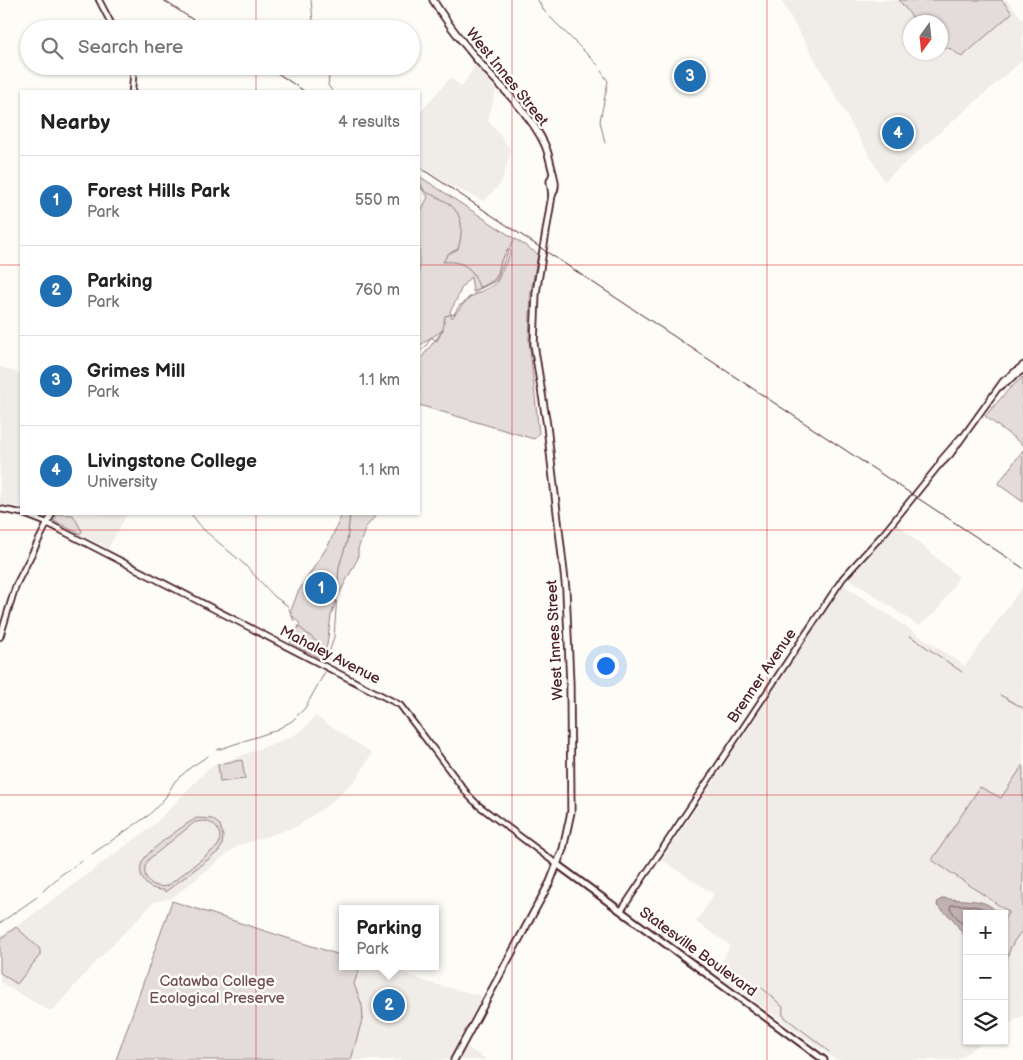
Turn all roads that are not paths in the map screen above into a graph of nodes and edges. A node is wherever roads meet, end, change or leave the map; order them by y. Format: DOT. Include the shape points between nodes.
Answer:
graph roads {
  1 [pos="99,0"];
  2 [pos="433,0"];
  3 [pos="109,20"];
  4 [pos="134,75"];
  5 [pos="132,90"];
  6 [pos="1023,365"];
  7 [pos="1023,370"];
  8 [pos="999,388"];
  9 [pos="0,509"];
  10 [pos="20,512"];
  11 [pos="28,515"];
  12 [pos="51,515"];
  13 [pos="47,523"];
  14 [pos="0,637"];
  15 [pos="558,865"];
  16 [pos="620,911"];
  17 [pos="454,1060"];
  18 [pos="824,1060"];
  1 -- 3 [label="street"];
  2 -- 15 [label="main road, West Innes Street" via="458,36 532,124 547,150 553,174 534,320 536,359 566,590 570,664 571,812"];
  4 -- 5 [label="street"];
  6 -- 8 [label="street, Brenner Avenue"];
  7 -- 8 [label="street, Brenner Avenue"];
  8 -- 16 [label="street, Brenner Avenue" via="950,455 842,578"];
  9 -- 10 [label="street, Mahaley Avenue"];
  11 -- 13 [label="street, Mahaley Avenue"];
  12 -- 13 [label="street"];
  13 -- 14 [label="street" via="16,585"];
  13 -- 15 [label="street, Mahaley Avenue" via="400,704 473,800"];
  15 -- 16 [label="main road, Statesville Boulevard"];
  15 -- 17 [label="main road, West Innes Street"];
  16 -- 18 [label="main road, Statesville Boulevard"];
}
